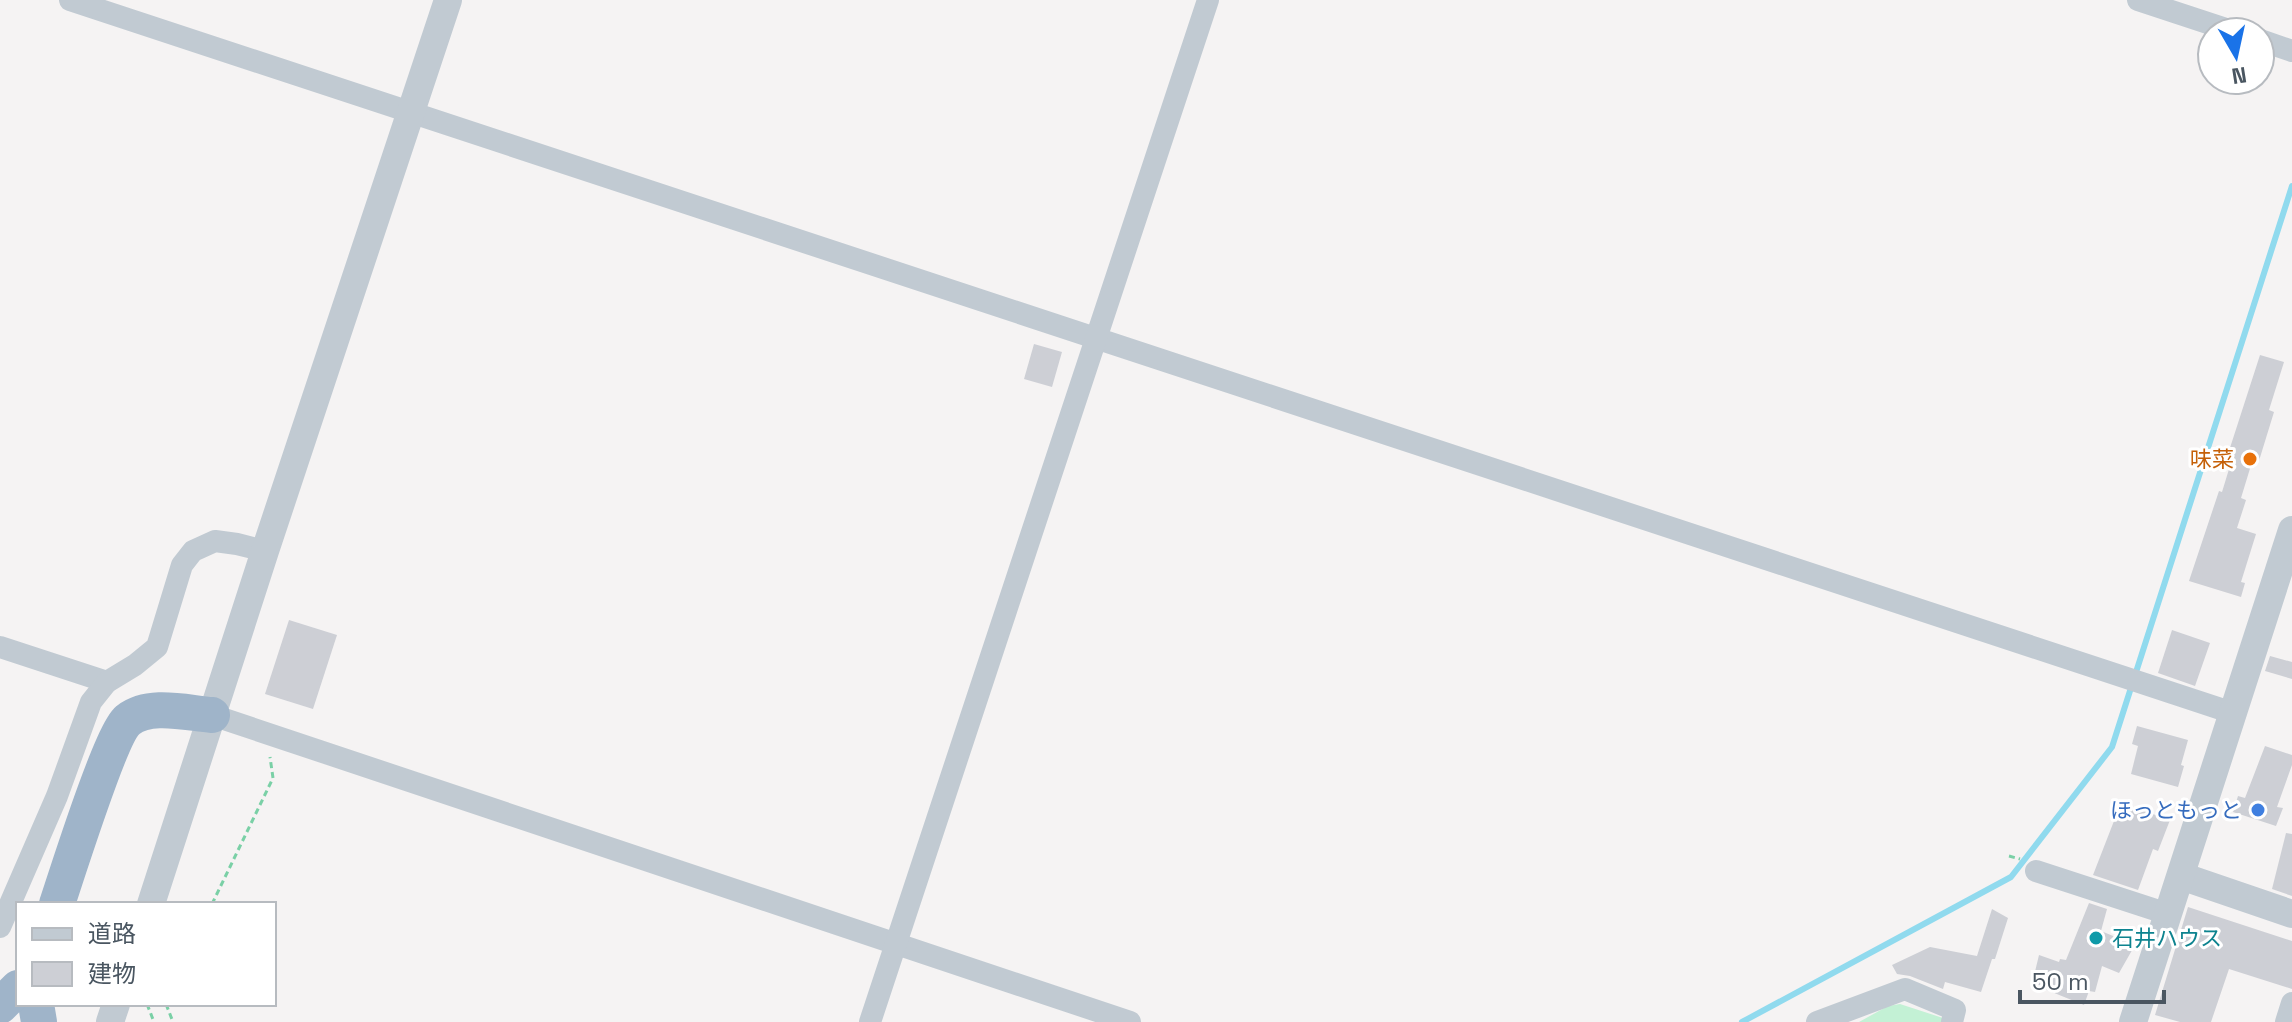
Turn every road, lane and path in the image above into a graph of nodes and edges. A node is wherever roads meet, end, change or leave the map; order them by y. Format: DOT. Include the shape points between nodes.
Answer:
graph roads {
  1 [pos="70,0"];
  2 [pos="448,0"];
  3 [pos="1208,0"];
  4 [pos="2138,0"];
  5 [pos="2196,19"];
  6 [pos="410,113"];
  7 [pos="1097,337"];
  8 [pos="2292,530"];
  9 [pos="265,551"];
  10 [pos="0,647"];
  11 [pos="107,682"];
  12 [pos="2233,713"];
  13 [pos="212,715"];
  14 [pos="267,734"];
  15 [pos="2036,871"];
  16 [pos="2181,876"];
  17 [pos="58,902"];
  18 [pos="152,902"];
  19 [pos="213,902"];
  20 [pos="2168,914"];
  21 [pos="2292,914"];
  22 [pos="0,927"];
  23 [pos="896,944"];
  24 [pos="16,990"];
  25 [pos="2292,1003"];
  26 [pos="0,1006"];
  27 [pos="870,1022"];
  28 [pos="1130,1022"];
  29 [pos="1817,1022"];
  30 [pos="1952,1022"];
  31 [pos="2133,1022"];
  32 [pos="2286,1022"];
  1 -- 6 [label="street"];
  2 -- 6 [label="street"];
  3 -- 7 [label="street"];
  4 -- 5 [label="street"];
  6 -- 7 [label="street"];
  6 -- 9 [label="street"];
  7 -- 12 [label="street"];
  7 -- 23 [label="street"];
  8 -- 12 [label="street"];
  9 -- 11 [label="street" via="215,541 193,551 182,565 157,647"];
  9 -- 13 [label="street"];
  10 -- 11 [label="street"];
  11 -- 22 [label="street" via="91,702"];
  12 -- 16 [label="street"];
  13 -- 14 [label="street"];
  13 -- 17 [label="highway" via="150,710 126,721"];
  13 -- 18 [label="street"];
  14 -- 19 [label="path" via="273,778"];
  14 -- 23 [label="street"];
  15 -- 20 [label="street"];
  16 -- 20 [label="street"];
  16 -- 21 [label="street"];
  20 -- 31 [label="street"];
  23 -- 27 [label="street"];
  23 -- 28 [label="street"];
  24 -- 26 [label="highway"];
  25 -- 32 [label="street"];
  29 -- 30 [label="street" via="1905,989 1955,1010"];
}
